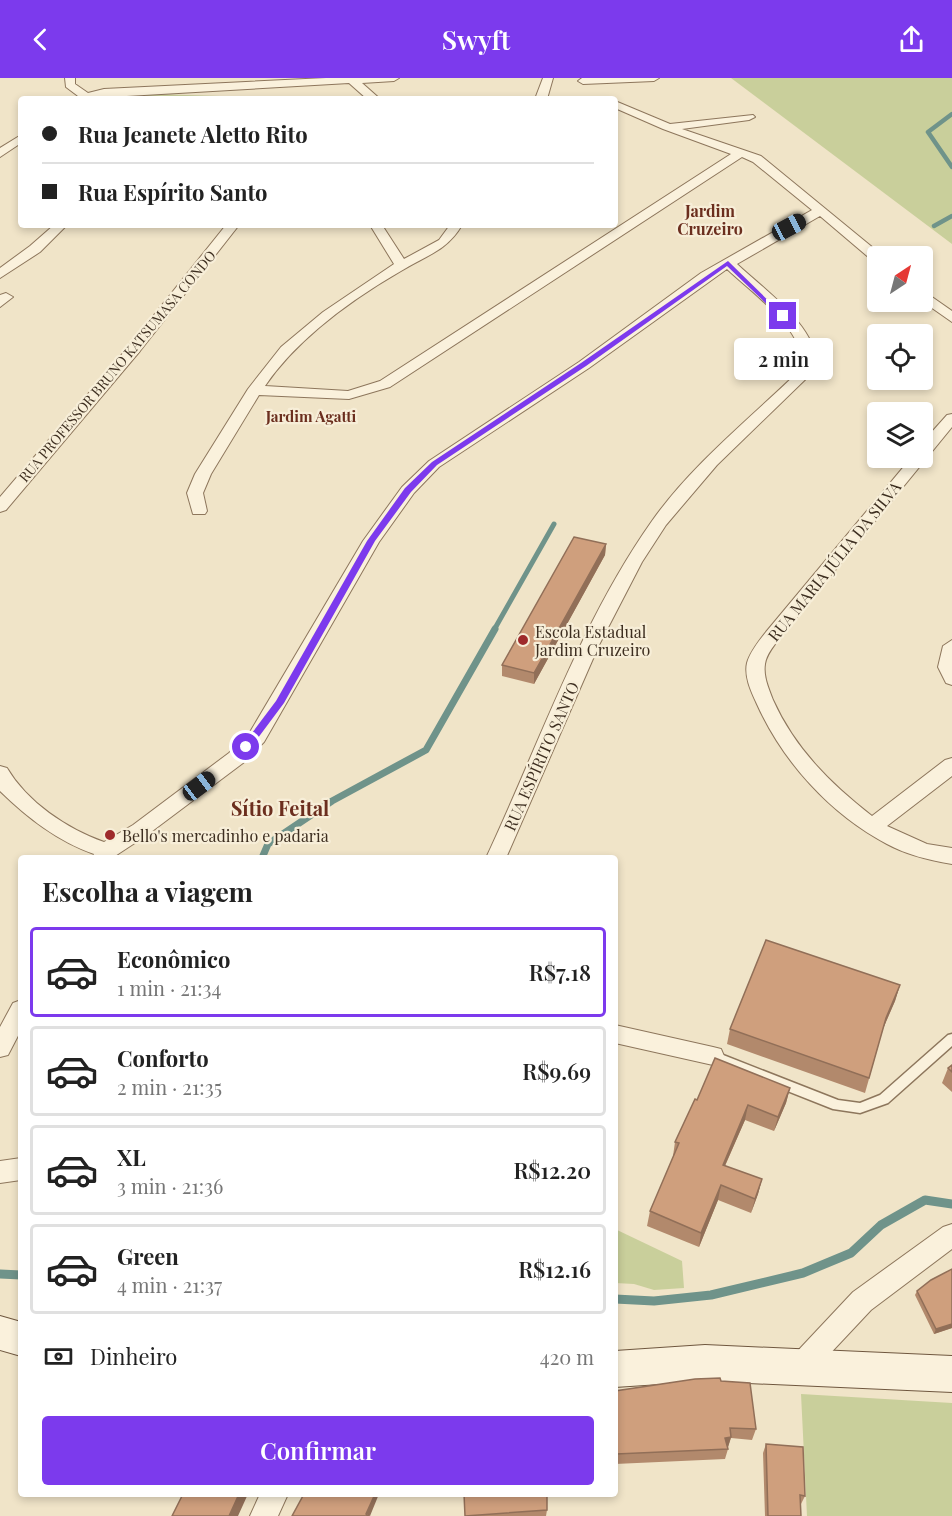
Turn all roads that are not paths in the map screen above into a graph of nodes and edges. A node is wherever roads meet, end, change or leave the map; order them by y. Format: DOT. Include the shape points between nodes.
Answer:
graph roads {
  1 [pos="70,78"];
  2 [pos="394,78"];
  3 [pos="548,78"];
  4 [pos="654,78"];
  5 [pos="579,80"];
  6 [pos="353,81"];
  7 [pos="81,96"];
  8 [pos="105,96"];
  9 [pos="370,96"];
  10 [pos="542,96"];
  11 [pos="603,96"];
  12 [pos="618,104"];
  13 [pos="749,117"];
  14 [pos="667,127"];
  15 [pos="18,140"];
  16 [pos="742,152"];
  17 [pos="0,153"];
  18 [pos="820,212"];
  19 [pos="58,228"];
  20 [pos="231,228"];
  21 [pos="378,228"];
  22 [pos="455,228"];
  23 [pos="867,249"];
  24 [pos="728,263"];
  25 [pos="401,264"];
  26 [pos="0,274"];
  27 [pos="933,303"];
  28 [pos="952,318"];
  29 [pos="257,390"];
  30 [pos="949,425"];
  31 [pos="933,442"];
  32 [pos="911,468"];
  33 [pos="0,507"];
  34 [pos="199,511"];
  35 [pos="952,646"];
  36 [pos="952,679"];
  37 [pos="952,765"];
  38 [pos="0,773"];
  39 [pos="873,826"];
  40 [pos="104,854"];
  41 [pos="497,855"];
  42 [pos="952,856"];
  43 [pos="18,1015"];
  44 [pos="618,1035"];
  45 [pos="952,1039"];
  46 [pos="0,1048"];
  47 [pos="713,1056"];
  48 [pos="18,1169"];
  49 [pos="0,1172"];
  50 [pos="952,1235"];
  51 [pos="0,1333"];
  52 [pos="18,1337"];
  53 [pos="801,1366"];
  54 [pos="618,1369"];
  55 [pos="952,1374"];
  56 [pos="273,1497"];
  57 [pos="264,1516"];
  1 -- 7 [label="street" via="70,85"];
  2 -- 6 [label="street"];
  3 -- 10 [label="street"];
  4 -- 5 [label="street"];
  5 -- 11 [label="street"];
  6 -- 8 [label="street"];
  6 -- 9 [label="street"];
  12 -- 14 [label="street"];
  13 -- 14 [label="street"];
  14 -- 16 [label="street"];
  15 -- 17 [label="street"];
  16 -- 18 [label="street" via="777,173"];
  16 -- 29 [label="street" via="385,384 349,395"];
  18 -- 23 [label="street"];
  18 -- 24 [label="street"];
  19 -- 26 [label="street"];
  20 -- 33 [label="street, RUA PROFESSOR BRUNO KATSUMASA CONDO"];
  21 -- 25 [label="street"];
  22 -- 25 [label="street" via="440,247"];
  24 -- 40 [label="street" via="435,464 408,490 371,541 256,737 236,758"];
  24 -- 41 [label="street, RUA ESPÍRITO SANTO" via="805,342 811,360 808,369 699,472 635,561 554,726"];
  25 -- 29 [label="street" via="287,350"];
  27 -- 28 [label="street"];
  29 -- 34 [label="street" via="203,474 195,493"];
  30 -- 31 [label="street"];
  32 -- 39 [label="street, RUA MARIA JÚLIA DA SILVA" via="786,617 756,663 756,677 775,727 801,763 839,801"];
  35 -- 36 [label="street" via="946,662"];
  37 -- 39 [label="street"];
  38 -- 40 [label="street" via="2,781 48,823"];
  39 -- 42 [label="street, RUA MARIA JÚLIA DA SILVA" via="921,851"];
  43 -- 46 [label="street"];
  44 -- 47 [label="street"];
  45 -- 47 [label="lane" via="884,1099 860,1108 837,1105"];
  48 -- 49 [label="street"];
  50 -- 53 [label="street" via="862,1301"];
  51 -- 52 [label="main road"];
  53 -- 54 [label="main road" via="705,1363"];
  53 -- 55 [label="main road"];
  56 -- 57 [label="street"];
}
